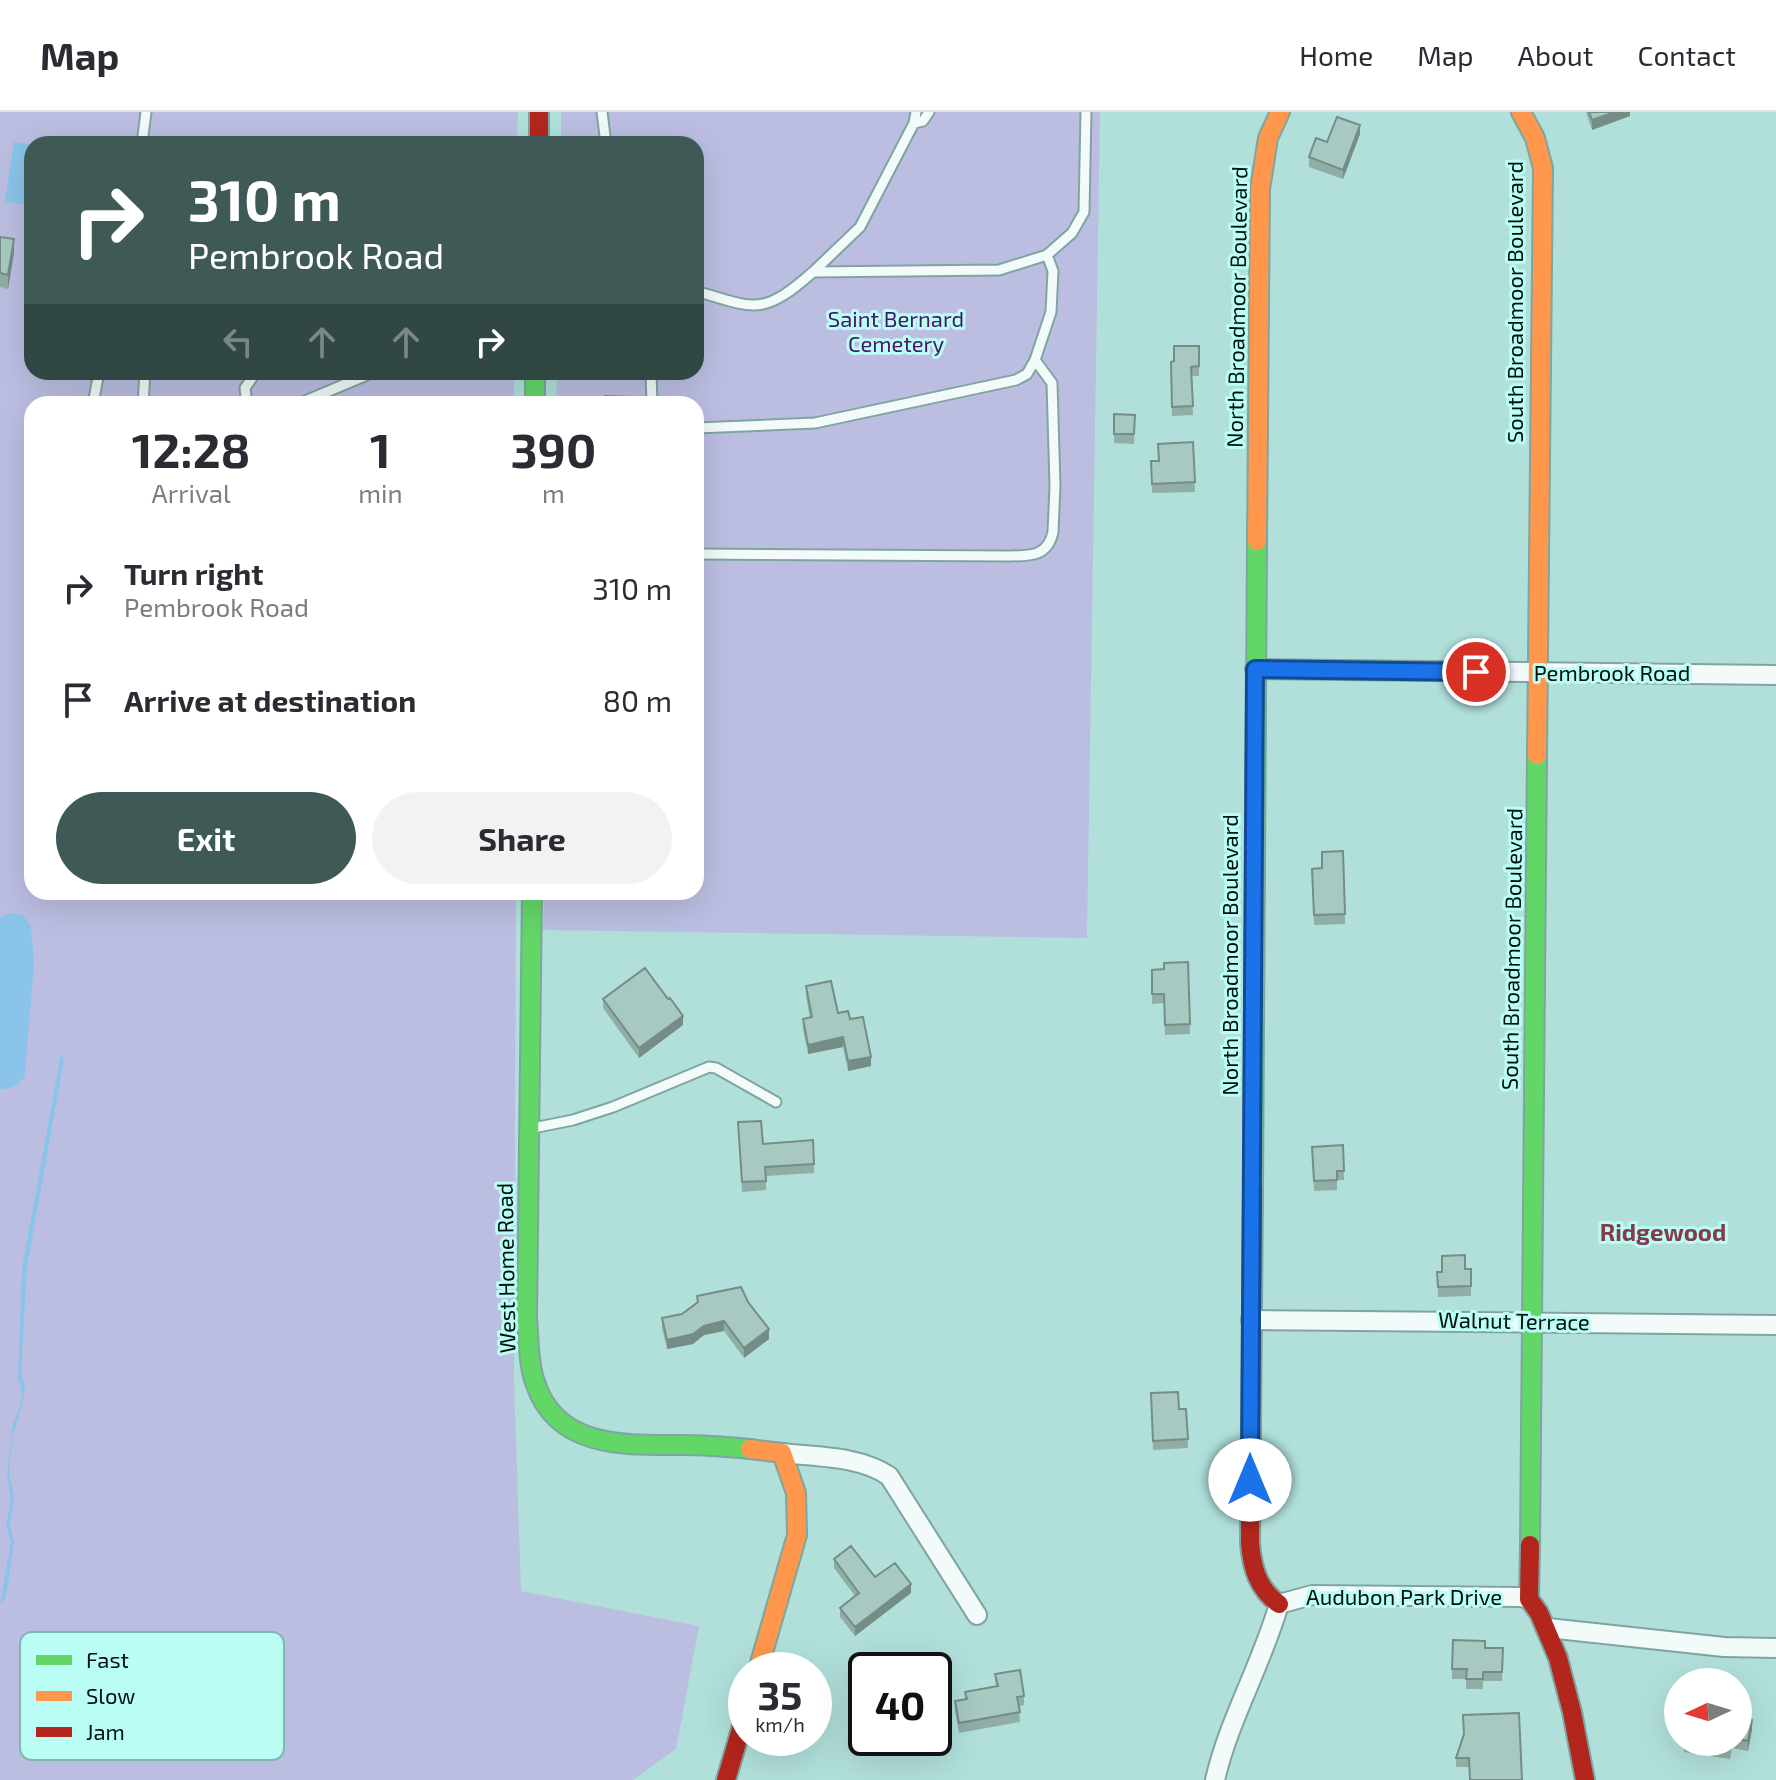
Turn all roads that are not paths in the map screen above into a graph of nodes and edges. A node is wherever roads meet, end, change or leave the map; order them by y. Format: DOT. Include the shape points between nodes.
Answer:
graph roads {
  1 [pos="146,112"];
  2 [pos="539,112"];
  3 [pos="602,112"];
  4 [pos="929,112"];
  5 [pos="1086,112"];
  6 [pos="1280,112"];
  7 [pos="1521,112"];
  8 [pos="915,117"];
  9 [pos="143,136"];
  10 [pos="539,136"];
  11 [pos="605,136"];
  12 [pos="1047,255"];
  13 [pos="813,272"];
  14 [pos="704,293"];
  15 [pos="1035,360"];
  16 [pos="355,380"];
  17 [pos="317,396"];
  18 [pos="704,428"];
  19 [pos="704,554"];
  20 [pos="1255,669"];
  21 [pos="1539,673"];
  22 [pos="1776,675"];
  23 [pos="532,900"];
  24 [pos="776,1102"];
  25 [pos="530,1128"];
  26 [pos="1251,1320"];
  27 [pos="1533,1321"];
  28 [pos="1776,1325"];
  29 [pos="782,1453"];
  30 [pos="1529,1599"];
  31 [pos="1279,1604"];
  32 [pos="977,1615"];
  33 [pos="1548,1628"];
  34 [pos="1776,1648"];
  35 [pos="763,1652"];
  36 [pos="733,1756"];
  37 [pos="726,1780"];
  38 [pos="1215,1780"];
  39 [pos="1585,1780"];
  1 -- 9 [label="lane"];
  2 -- 10 [label="street"];
  3 -- 11 [label="lane"];
  4 -- 8 [label="lane" via="923,121"];
  5 -- 12 [label="lane" via="1084,212 1072,233"];
  6 -- 20 [label="street, North Broadmoor Boulevard" via="1268,138 1260,189"];
  7 -- 21 [label="street, South Broadmoor Boulevard" via="1543,168"];
  8 -- 13 [label="lane" via="860,227"];
  12 -- 13 [label="lane" via="999,270"];
  12 -- 15 [label="lane" via="1054,290"];
  13 -- 14 [label="lane" via="770,304 754,307"];
  15 -- 18 [label="lane" via="1016,380 815,423"];
  15 -- 19 [label="lane" via="1052,383 1053,532 1044,551 1010,556"];
  16 -- 17 [label="lane"];
  20 -- 21 [label="street, Pembrook Road"];
  20 -- 26 [label="street, North Broadmoor Boulevard"];
  21 -- 22 [label="street, Pembrook Road"];
  21 -- 27 [label="street, South Broadmoor Boulevard"];
  23 -- 25 [label="street, West Home Road"];
  24 -- 25 [label="lane" via="709,1067 613,1107"];
  25 -- 29 [label="street, West Home Road" via="527,1318 536,1388 555,1417 595,1441 615,1445 702,1445"];
  26 -- 27 [label="street, Walnut Terrace"];
  26 -- 31 [label="street, North Broadmoor Boulevard" via="1252,1563 1262,1589"];
  27 -- 28 [label="street, Walnut Terrace"];
  27 -- 30 [label="street, South Broadmoor Boulevard"];
  29 -- 32 [label="street" via="852,1461 889,1476"];
  29 -- 35 [label="street" via="796,1493 797,1535"];
  30 -- 31 [label="street, Audubon Park Drive" via="1312,1595"];
  30 -- 33 [label="street"];
  31 -- 38 [label="street"];
  33 -- 34 [label="street"];
  33 -- 39 [label="street"];
  36 -- 37 [label="street"];
}
